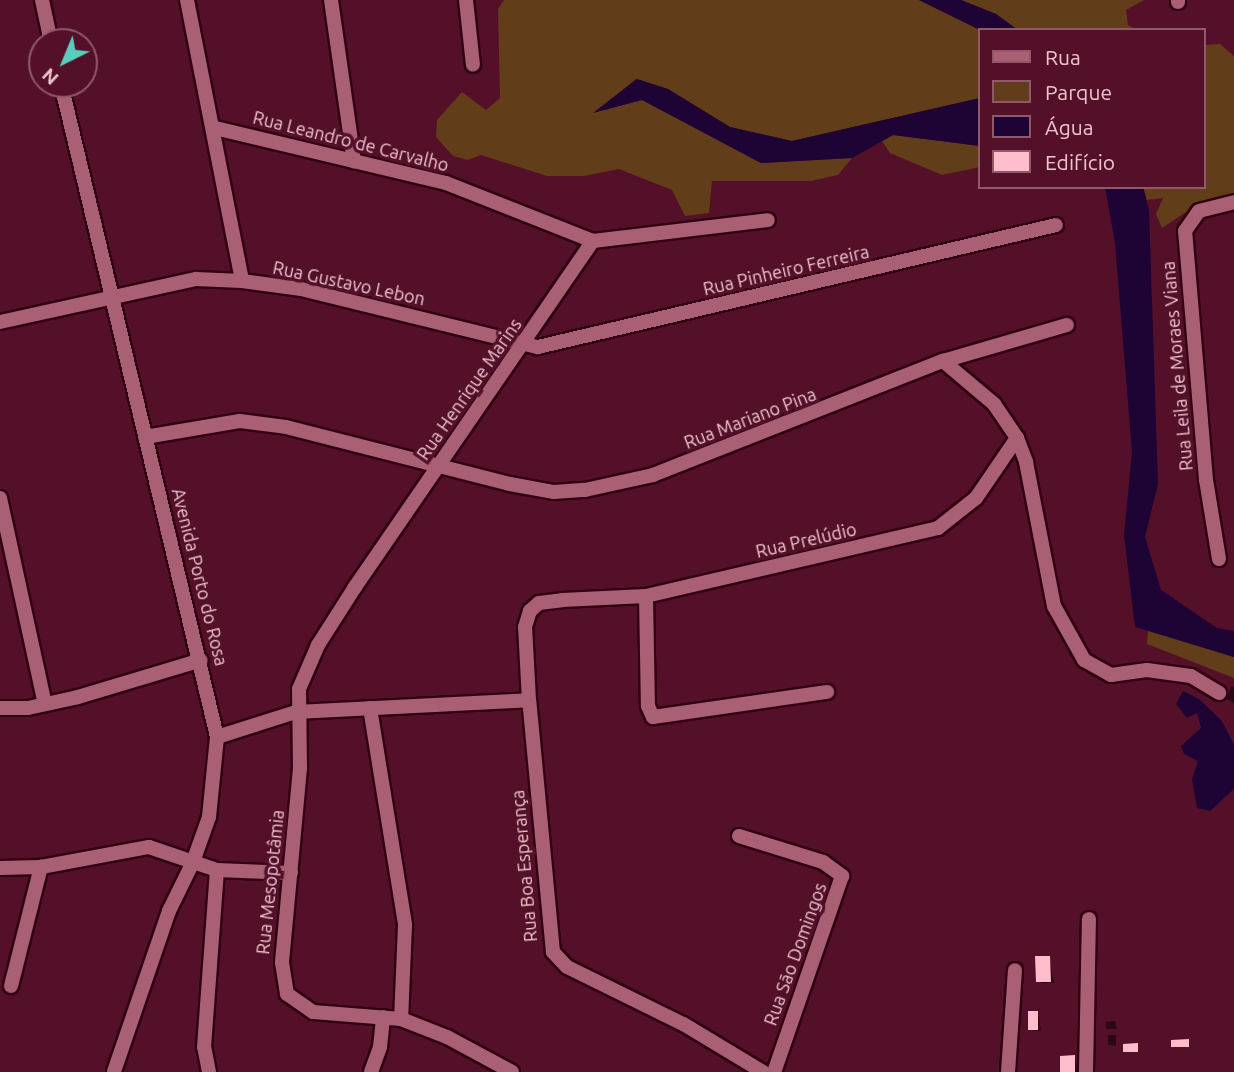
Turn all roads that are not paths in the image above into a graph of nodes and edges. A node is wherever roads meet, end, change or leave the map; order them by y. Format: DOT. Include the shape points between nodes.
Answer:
graph roads {
  1 [pos="42,0"];
  2 [pos="187,0"];
  3 [pos="331,0"];
  4 [pos="466,0"];
  5 [pos="48,28"];
  6 [pos="474,65"];
  7 [pos="64,98"];
  8 [pos="215,128"];
  9 [pos="354,161"];
  10 [pos="1234,202"];
  11 [pos="768,220"];
  12 [pos="1056,225"];
  13 [pos="593,241"];
  14 [pos="242,281"];
  15 [pos="108,295"];
  16 [pos="0,323"];
  17 [pos="1067,325"];
  18 [pos="524,344"];
  19 [pos="943,361"];
  20 [pos="145,437"];
  21 [pos="1017,438"];
  22 [pos="439,465"];
  23 [pos="0,498"];
  24 [pos="1219,559"];
  25 [pos="646,596"];
  26 [pos="562,600"];
  27 [pos="201,660"];
  28 [pos="827,692"];
  29 [pos="1219,693"];
  30 [pos="529,700"];
  31 [pos="46,704"];
  32 [pos="0,708"];
  33 [pos="370,708"];
  34 [pos="296,712"];
  35 [pos="217,737"];
  36 [pos="739,836"];
  37 [pos="194,862"];
  38 [pos="41,867"];
  39 [pos="0,868"];
  40 [pos="217,870"];
  41 [pos="291,873"];
  42 [pos="1089,919"];
  43 [pos="1015,970"];
  44 [pos="11,986"];
  45 [pos="383,1017"];
  46 [pos="401,1019"];
  47 [pos="114,1072"];
  48 [pos="209,1072"];
  49 [pos="370,1072"];
  50 [pos="512,1072"];
  51 [pos="764,1072"];
  52 [pos="774,1072"];
  53 [pos="1008,1072"];
  54 [pos="1086,1072"];
  1 -- 5 [label="street"];
  2 -- 8 [label="street"];
  3 -- 9 [label="street"];
  4 -- 6 [label="street"];
  7 -- 15 [label="street, Avenida Porto do Rosa"];
  8 -- 9 [label="street, Rua Leandro de Carvalho"];
  8 -- 14 [label="street"];
  9 -- 13 [label="street, Rua Leandro de Carvalho" via="446,183"];
  10 -- 24 [label="street, Rua Leila de Moraes Viana" via="1199,211 1185,231 1206,480"];
  11 -- 13 [label="street"];
  12 -- 18 [label="street, Rua Pinheiro Ferreira" via="553,345"];
  13 -- 18 [label="street, Rua Henrique Marins"];
  14 -- 15 [label="street, Rua Gustavo Lebon" via="196,279"];
  14 -- 18 [label="street, Rua Gustavo Lebon" via="301,289"];
  15 -- 16 [label="street, Rua Gustavo Lebon"];
  15 -- 20 [label="street, Avenida Porto do Rosa"];
  17 -- 19 [label="street, Rua Mariano Pina"];
  18 -- 22 [label="street, Rua Henrique Marins"];
  19 -- 21 [label="street" via="994,404"];
  19 -- 22 [label="street, Rua Mariano Pina" via="692,461 618,485 554,492"];
  20 -- 22 [label="street, Rua Mariano Pina" via="240,421 286,427"];
  20 -- 27 [label="street, Avenida Porto do Rosa"];
  21 -- 25 [label="street, Rua Prelúdio" via="976,498 938,528"];
  21 -- 29 [label="street" via="1027,461 1054,606 1084,660 1111,675 1147,670 1192,676"];
  22 -- 34 [label="street, Rua Henrique Marins" via="317,645 304,672"];
  23 -- 31 [label="street"];
  25 -- 26 [label="street, Rua Prelúdio"];
  25 -- 28 [label="street" via="648,706 653,717"];
  26 -- 30 [label="street, Rua Boa Esperança" via="539,603 528,617"];
  27 -- 31 [label="street"];
  27 -- 35 [label="street, Avenida Porto do Rosa"];
  30 -- 33 [label="street"];
  30 -- 51 [label="street, Rua Boa Esperança" via="548,923 556,958"];
  31 -- 32 [label="street"];
  33 -- 34 [label="street"];
  33 -- 46 [label="street" via="405,925"];
  34 -- 35 [label="street"];
  34 -- 41 [label="street, Rua Mesopotâmia" via="300,768"];
  35 -- 37 [label="street, Avenida Porto do Rosa" via="214,790"];
  36 -- 52 [label="street, Rua São Domingos" via="823,862 842,876"];
  37 -- 38 [label="street" via="149,847"];
  37 -- 40 [label="street"];
  37 -- 47 [label="street, Avenida Porto do Rosa" via="169,911"];
  38 -- 39 [label="street"];
  38 -- 44 [label="street"];
  40 -- 41 [label="street"];
  40 -- 48 [label="street" via="204,1046"];
  41 -- 45 [label="street, Rua Mesopotâmia" via="282,962 287,994 313,1012"];
  42 -- 54 [label="street"];
  43 -- 53 [label="street"];
  45 -- 46 [label="street, Rua Mesopotâmia"];
  45 -- 49 [label="street" via="380,1047"];
  46 -- 50 [label="street, Rua Mesopotâmia" via="447,1037"];
}
